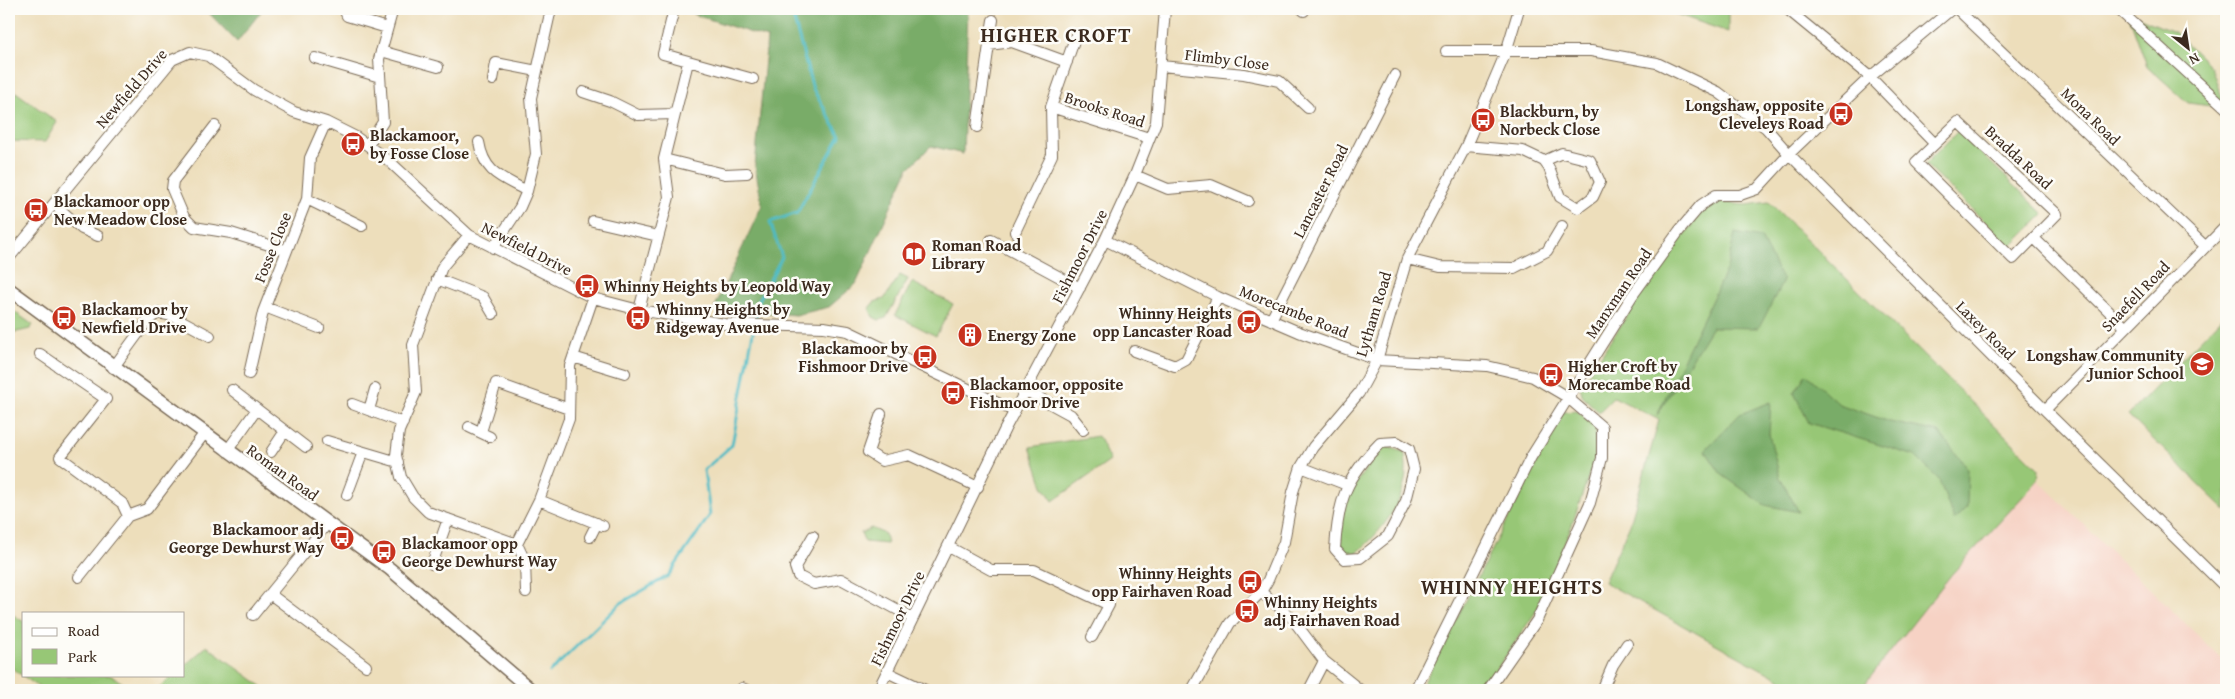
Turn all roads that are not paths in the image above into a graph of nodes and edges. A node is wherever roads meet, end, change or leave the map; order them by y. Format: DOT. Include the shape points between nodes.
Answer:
graph roads {
  1 [pos="344,9"];
  2 [pos="393,9"];
  3 [pos="552,9"];
  4 [pos="674,9"];
  5 [pos="1165,9"];
  6 [pos="1518,9"];
  7 [pos="1787,9"];
  8 [pos="1952,9"];
  9 [pos="1957,9"];
  10 [pos="2118,9"];
  11 [pos="993,20"];
  12 [pos="387,28"];
  13 [pos="1076,35"];
  14 [pos="989,44"];
  15 [pos="381,51"];
  16 [pos="1446,51"];
  17 [pos="1506,52"];
  18 [pos="315,58"];
  19 [pos="688,62"];
  20 [pos="1067,62"];
  21 [pos="1161,66"];
  22 [pos="438,67"];
  23 [pos="538,71"];
  24 [pos="1395,75"];
  25 [pos="380,77"];
  26 [pos="1870,77"];
  27 [pos="753,79"];
  28 [pos="494,80"];
  29 [pos="583,92"];
  30 [pos="1052,107"];
  31 [pos="1308,108"];
  32 [pos="2226,108"];
  33 [pos="675,114"];
  34 [pos="326,122"];
  35 [pos="215,126"];
  36 [pos="977,127"];
  37 [pos="1149,138"];
  38 [pos="479,142"];
  39 [pos="1935,144"];
  40 [pos="368,145"];
  41 [pos="1466,146"];
  42 [pos="1790,154"];
  43 [pos="664,159"];
  44 [pos="1544,161"];
  45 [pos="747,173"];
  46 [pos="1135,175"];
  47 [pos="527,191"];
  48 [pos="307,199"];
  49 [pos="1248,201"];
  50 [pos="54,204"];
  51 [pos="593,221"];
  52 [pos="362,226"];
  53 [pos="1562,226"];
  54 [pos="2226,226"];
  55 [pos="1015,232"];
  56 [pos="469,235"];
  57 [pos="98,236"];
  58 [pos="658,236"];
  59 [pos="2034,238"];
  60 [pos="991,240"];
  61 [pos="1105,240"];
  62 [pos="2205,246"];
  63 [pos="493,248"];
  64 [pos="285,250"];
  65 [pos="9,258"];
  66 [pos="1406,259"];
  67 [pos="437,279"];
  68 [pos="1080,288"];
  69 [pos="9,290"];
  70 [pos="1218,297"];
  71 [pos="593,298"];
  72 [pos="264,307"];
  73 [pos="639,310"];
  74 [pos="493,314"];
  75 [pos="1271,320"];
  76 [pos="319,328"];
  77 [pos="2125,328"];
  78 [pos="210,336"];
  79 [pos="1134,350"];
  80 [pos="40,354"];
  81 [pos="573,357"];
  82 [pos="1377,360"];
  83 [pos="113,368"];
  84 [pos="625,373"];
  85 [pos="249,374"];
  86 [pos="375,389"];
  87 [pos="232,390"];
  88 [pos="1025,390"];
  89 [pos="1567,397"];
  90 [pos="352,404"];
  91 [pos="257,409"];
  92 [pos="569,409"];
  93 [pos="369,410"];
  94 [pos="2045,410"];
  95 [pos="1014,411"];
  96 [pos="881,414"];
  97 [pos="403,422"];
  98 [pos="469,427"];
  99 [pos="1082,430"];
  100 [pos="285,431"];
  101 [pos="204,434"];
  102 [pos="327,441"];
  103 [pos="306,447"];
  104 [pos="227,451"];
  105 [pos="271,452"];
  106 [pos="364,452"];
  107 [pos="398,462"];
  108 [pos="1302,467"];
  109 [pos="1347,485"];
  110 [pos="978,487"];
  111 [pos="347,495"];
  112 [pos="539,500"];
  113 [pos="128,516"];
  114 [pos="448,519"];
  115 [pos="327,524"];
  116 [pos="812,536"];
  117 [pos="590,537"];
  118 [pos="518,544"];
  119 [pos="949,546"];
  120 [pos="432,564"];
  121 [pos="79,577"];
  122 [pos="2226,588"];
  123 [pos="526,592"];
  124 [pos="1261,592"];
  125 [pos="270,594"];
  126 [pos="253,615"];
  127 [pos="913,618"];
  128 [pos="1092,637"];
  129 [pos="1627,644"];
  130 [pos="1324,662"];
  131 [pos="366,666"];
  132 [pos="887,672"];
  133 [pos="531,690"];
  134 [pos="741,690"];
  135 [pos="747,690"];
  136 [pos="878,690"];
  137 [pos="925,690"];
  138 [pos="1192,690"];
  139 [pos="1309,690"];
  140 [pos="1360,690"];
  141 [pos="1415,690"];
  142 [pos="1488,690"];
  143 [pos="1602,690"];
  1 -- 12 [label="street" via="347,16"];
  2 -- 12 [label="street"];
  3 -- 23 [label="street"];
  4 -- 19 [label="street" via="664,54"];
  5 -- 21 [label="street, Fishmoor Drive"];
  6 -- 17 [label="street, Lytham Road"];
  7 -- 26 [label="street"];
  8 -- 26 [label="street, Manxman Road"];
  9 -- 62 [label="street, Mona Road"];
  10 -- 32 [label="street"];
  11 -- 14 [label="street"];
  12 -- 15 [label="street"];
  13 -- 20 [label="street, Brooks Road"];
  14 -- 20 [label="street" via="1012,42"];
  14 -- 36 [label="street"];
  15 -- 22 [label="street"];
  15 -- 25 [label="street"];
  16 -- 17 [label="street, Laxey Road"];
  17 -- 41 [label="street, Lytham Road"];
  17 -- 42 [label="street, Laxey Road" via="1591,51 1657,62 1718,92 1766,128"];
  18 -- 25 [label="street"];
  19 -- 27 [label="street"];
  19 -- 33 [label="street"];
  20 -- 30 [label="street, Brooks Road"];
  21 -- 31 [label="street, Flimby Close" via="1244,74 1279,81"];
  21 -- 37 [label="street, Fishmoor Drive" via="1156,122"];
  23 -- 28 [label="street" via="496,63"];
  23 -- 47 [label="street" via="531,98 536,154"];
  24 -- 75 [label="street, Lancaster Road"];
  25 -- 40 [label="street" via="383,122"];
  26 -- 39 [label="street"];
  26 -- 42 [label="street, Manxman Road"];
  29 -- 33 [label="street" via="610,100 638,115"];
  30 -- 37 [label="street, Brooks Road"];
  30 -- 55 [label="street, Brooks Road" via="1052,155"];
  33 -- 43 [label="street"];
  34 -- 40 [label="street, Newfield Drive"];
  34 -- 48 [label="street, Fosse Close" via="310,158"];
  34 -- 50 [label="street, Newfield Drive" via="302,116 269,99 208,56 184,52 172,60"];
  35 -- 64 [label="street" via="173,181 172,189 184,217 194,226 231,233"];
  37 -- 46 [label="street, Fishmoor Drive"];
  38 -- 47 [label="street" via="481,157 494,173"];
  39 -- 59 [label="street, Bradda Road" via="1916,162 2013,259"];
  39 -- 59 [label="street, Bradda Road" via="1958,122 2058,214"];
  40 -- 56 [label="street, Newfield Drive"];
  41 -- 44 [label="street" via="1523,151"];
  41 -- 66 [label="street, Lytham Road"];
  42 -- 89 [label="street, Manxman Road" via="1758,189 1740,196 1716,195 1701,205 1632,296"];
  42 -- 94 [label="street, Laxey Road"];
  43 -- 45 [label="street" via="726,174"];
  43 -- 58 [label="street" via="669,197"];
  44 -- 44 [label="street" via="1560,197 1578,208 1592,197 1600,182 1590,160 1562,152"];
  46 -- 49 [label="street" via="1168,189 1211,185"];
  46 -- 61 [label="street, Fishmoor Drive"];
  47 -- 63 [label="street"];
  48 -- 52 [label="street, Fosse Close"];
  48 -- 64 [label="street, Fosse Close"];
  50 -- 57 [label="street" via="82,229"];
  50 -- 65 [label="street, Newfield Drive"];
  51 -- 58 [label="street"];
  53 -- 66 [label="street" via="1546,251 1514,268 1440,267"];
  54 -- 62 [label="street, Snaefell Road"];
  56 -- 63 [label="street, Newfield Drive"];
  56 -- 67 [label="street" via="442,267"];
  58 -- 73 [label="street"];
  59 -- 77 [label="street"];
  60 -- 68 [label="street"];
  61 -- 68 [label="street, Fishmoor Drive"];
  61 -- 70 [label="street, Morecambe Road"];
  62 -- 77 [label="street, Snaefell Road"];
  63 -- 71 [label="street, Newfield Drive"];
  64 -- 72 [label="street, Fosse Close"];
  66 -- 82 [label="street, Lytham Road"];
  67 -- 74 [label="street" via="483,297"];
  67 -- 97 [label="street" via="413,345 416,392"];
  68 -- 88 [label="street, Fishmoor Drive"];
  69 -- 83 [label="street, Roman Road"];
  70 -- 75 [label="street, Morecambe Road"];
  70 -- 79 [label="street" via="1186,360 1175,366"];
  71 -- 73 [label="street, Newfield Drive"];
  71 -- 81 [label="street"];
  72 -- 76 [label="street, Fosse Close"];
  72 -- 85 [label="street, Fosse Close"];
  73 -- 95 [label="street, Newfield Drive" via="726,324 848,332"];
  75 -- 82 [label="street, Morecambe Road"];
  77 -- 94 [label="street, Snaefell Road"];
  78 -- 83 [label="street" via="173,316 158,312 148,320"];
  80 -- 113 [label="street" via="106,399 60,457 122,503"];
  81 -- 84 [label="street"];
  81 -- 92 [label="street"];
  82 -- 89 [label="street, Morecambe Road" via="1487,366 1533,377"];
  82 -- 108 [label="street, Lytham Road" via="1360,393 1313,447"];
  83 -- 101 [label="street, Roman Road"];
  86 -- 93 [label="street"];
  87 -- 91 [label="street"];
  88 -- 95 [label="street, Fishmoor Drive"];
  88 -- 99 [label="street" via="1072,415"];
  89 -- 141 [label="street, Manxman Road" via="1530,457"];
  89 -- 142 [label="street, Morecambe Road" via="1602,427 1602,458 1590,503 1537,620"];
  90 -- 93 [label="street"];
  91 -- 100 [label="street"];
  91 -- 104 [label="street"];
  92 -- 98 [label="street" via="496,383 485,435"];
  92 -- 112 [label="street" via="569,419"];
  93 -- 97 [label="street"];
  94 -- 122 [label="street, Laxey Road"];
  95 -- 110 [label="street, Fishmoor Drive"];
  96 -- 110 [label="street" via="868,452 882,461 909,455"];
  97 -- 107 [label="street" via="399,431"];
  100 -- 103 [label="street"];
  100 -- 105 [label="street"];
  101 -- 104 [label="street, Roman Road"];
  101 -- 113 [label="street" via="147,509"];
  102 -- 106 [label="street"];
  104 -- 115 [label="street, Roman Road"];
  106 -- 107 [label="street"];
  106 -- 111 [label="street"];
  107 -- 114 [label="street" via="401,477 413,497 428,512"];
  108 -- 109 [label="street"];
  108 -- 124 [label="street, Lytham Road" via="1293,492 1284,542"];
  109 -- 109 [label="street" via="1363,460 1380,443 1397,442 1409,449 1414,469 1406,501 1388,536 1360,558 1344,559 1334,549 1337,516"];
  110 -- 119 [label="street, Fishmoor Drive"];
  112 -- 117 [label="street" via="600,524"];
  112 -- 118 [label="street"];
  113 -- 121 [label="street"];
  114 -- 118 [label="street"];
  114 -- 120 [label="street"];
  115 -- 125 [label="street"];
  115 -- 133 [label="street, Roman Road" via="390,569"];
  116 -- 127 [label="street" via="796,567 798,576 814,584 841,579"];
  118 -- 123 [label="street" via="525,561"];
  119 -- 127 [label="street, Fishmoor Drive"];
  119 -- 128 [label="street" via="991,570 1034,570 1109,605"];
  124 -- 130 [label="street" via="1291,617"];
  124 -- 138 [label="street, Lytham Road" via="1230,623"];
  125 -- 126 [label="street"];
  125 -- 131 [label="street"];
  127 -- 132 [label="street, Fishmoor Drive"];
  129 -- 143 [label="street"];
  130 -- 139 [label="street"];
  130 -- 140 [label="street"];
  132 -- 136 [label="street, Fishmoor Drive"];
  132 -- 137 [label="street"];
  134 -- 135 [label="street"];
}
